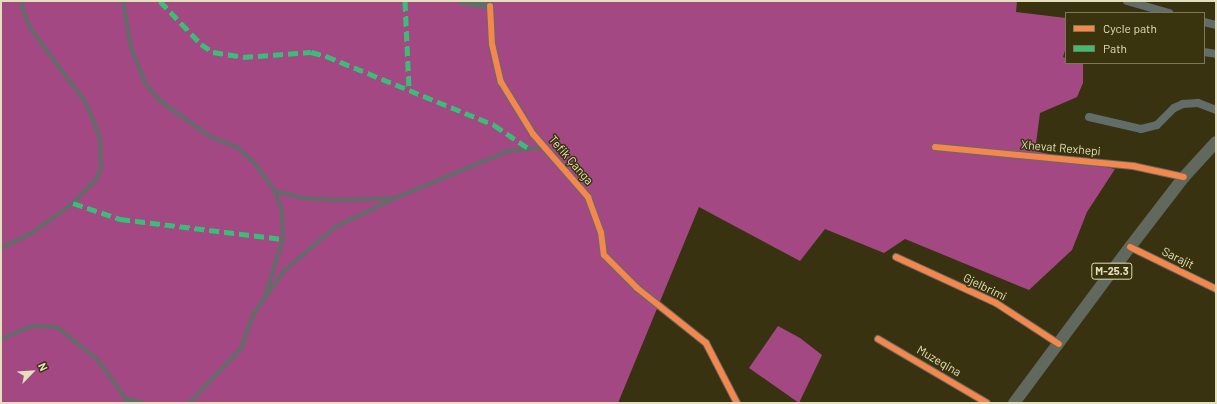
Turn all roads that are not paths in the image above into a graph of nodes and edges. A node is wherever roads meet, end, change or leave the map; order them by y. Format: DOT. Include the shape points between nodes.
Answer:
graph roads {
  1 [pos="22,1"];
  2 [pos="123,1"];
  3 [pos="462,1"];
  4 [pos="1127,1"];
  5 [pos="492,4"];
  6 [pos="1166,12"];
  7 [pos="1205,22"];
  8 [pos="1216,25"];
  9 [pos="1205,52"];
  10 [pos="1216,54"];
  11 [pos="1216,110"];
  12 [pos="1089,117"];
  13 [pos="1216,142"];
  14 [pos="545,147"];
  15 [pos="935,147"];
  16 [pos="1184,177"];
  17 [pos="275,190"];
  18 [pos="395,198"];
  19 [pos="1130,247"];
  20 [pos="1,248"];
  21 [pos="896,257"];
  22 [pos="1216,289"];
  23 [pos="264,300"];
  24 [pos="1,339"];
  25 [pos="878,339"];
  26 [pos="1059,344"];
  27 [pos="125,398"];
  28 [pos="129,403"];
  29 [pos="144,403"];
  30 [pos="189,403"];
  31 [pos="737,403"];
  32 [pos="987,403"];
  33 [pos="1014,403"];
  1 -- 20 [label="lane" via="30,28 86,103 100,138 101,166 97,178 73,203 32,233"];
  2 -- 17 [label="lane" via="131,48 144,81 159,100 211,137 237,148 256,165"];
  3 -- 5 [label="street"];
  4 -- 6 [label="street"];
  5 -- 14 [label="street, Tefik Çanga" via="492,44 501,82"];
  7 -- 8 [label="street"];
  9 -- 10 [label="street"];
  11 -- 12 [label="street" via="1198,103 1183,104 1174,108 1157,125 1141,129"];
  13 -- 16 [label="main road, M-25.3"];
  14 -- 18 [label="lane" via="508,151"];
  14 -- 31 [label="street, Tefik Çanga" via="588,197 601,232 604,255 636,288 706,343"];
  15 -- 16 [label="street, Xhevat Rexhepi" via="1132,166"];
  16 -- 19 [label="main road, M-25.3"];
  17 -- 18 [label="lane" via="303,198"];
  17 -- 23 [label="lane" via="282,211 283,239"];
  18 -- 23 [label="lane" via="335,226 284,271"];
  19 -- 22 [label="street, Sarajit"];
  19 -- 26 [label="main road, M-25.3"];
  21 -- 26 [label="street, Gjelbrimi" via="996,304"];
  23 -- 30 [label="lane" via="254,314 241,348"];
  24 -- 27 [label="lane" via="31,326 58,327 97,360"];
  25 -- 32 [label="street, Muzeqina"];
  26 -- 33 [label="main road, M-25.3"];
  27 -- 28 [label="lane"];
  27 -- 29 [label="lane"];
}
